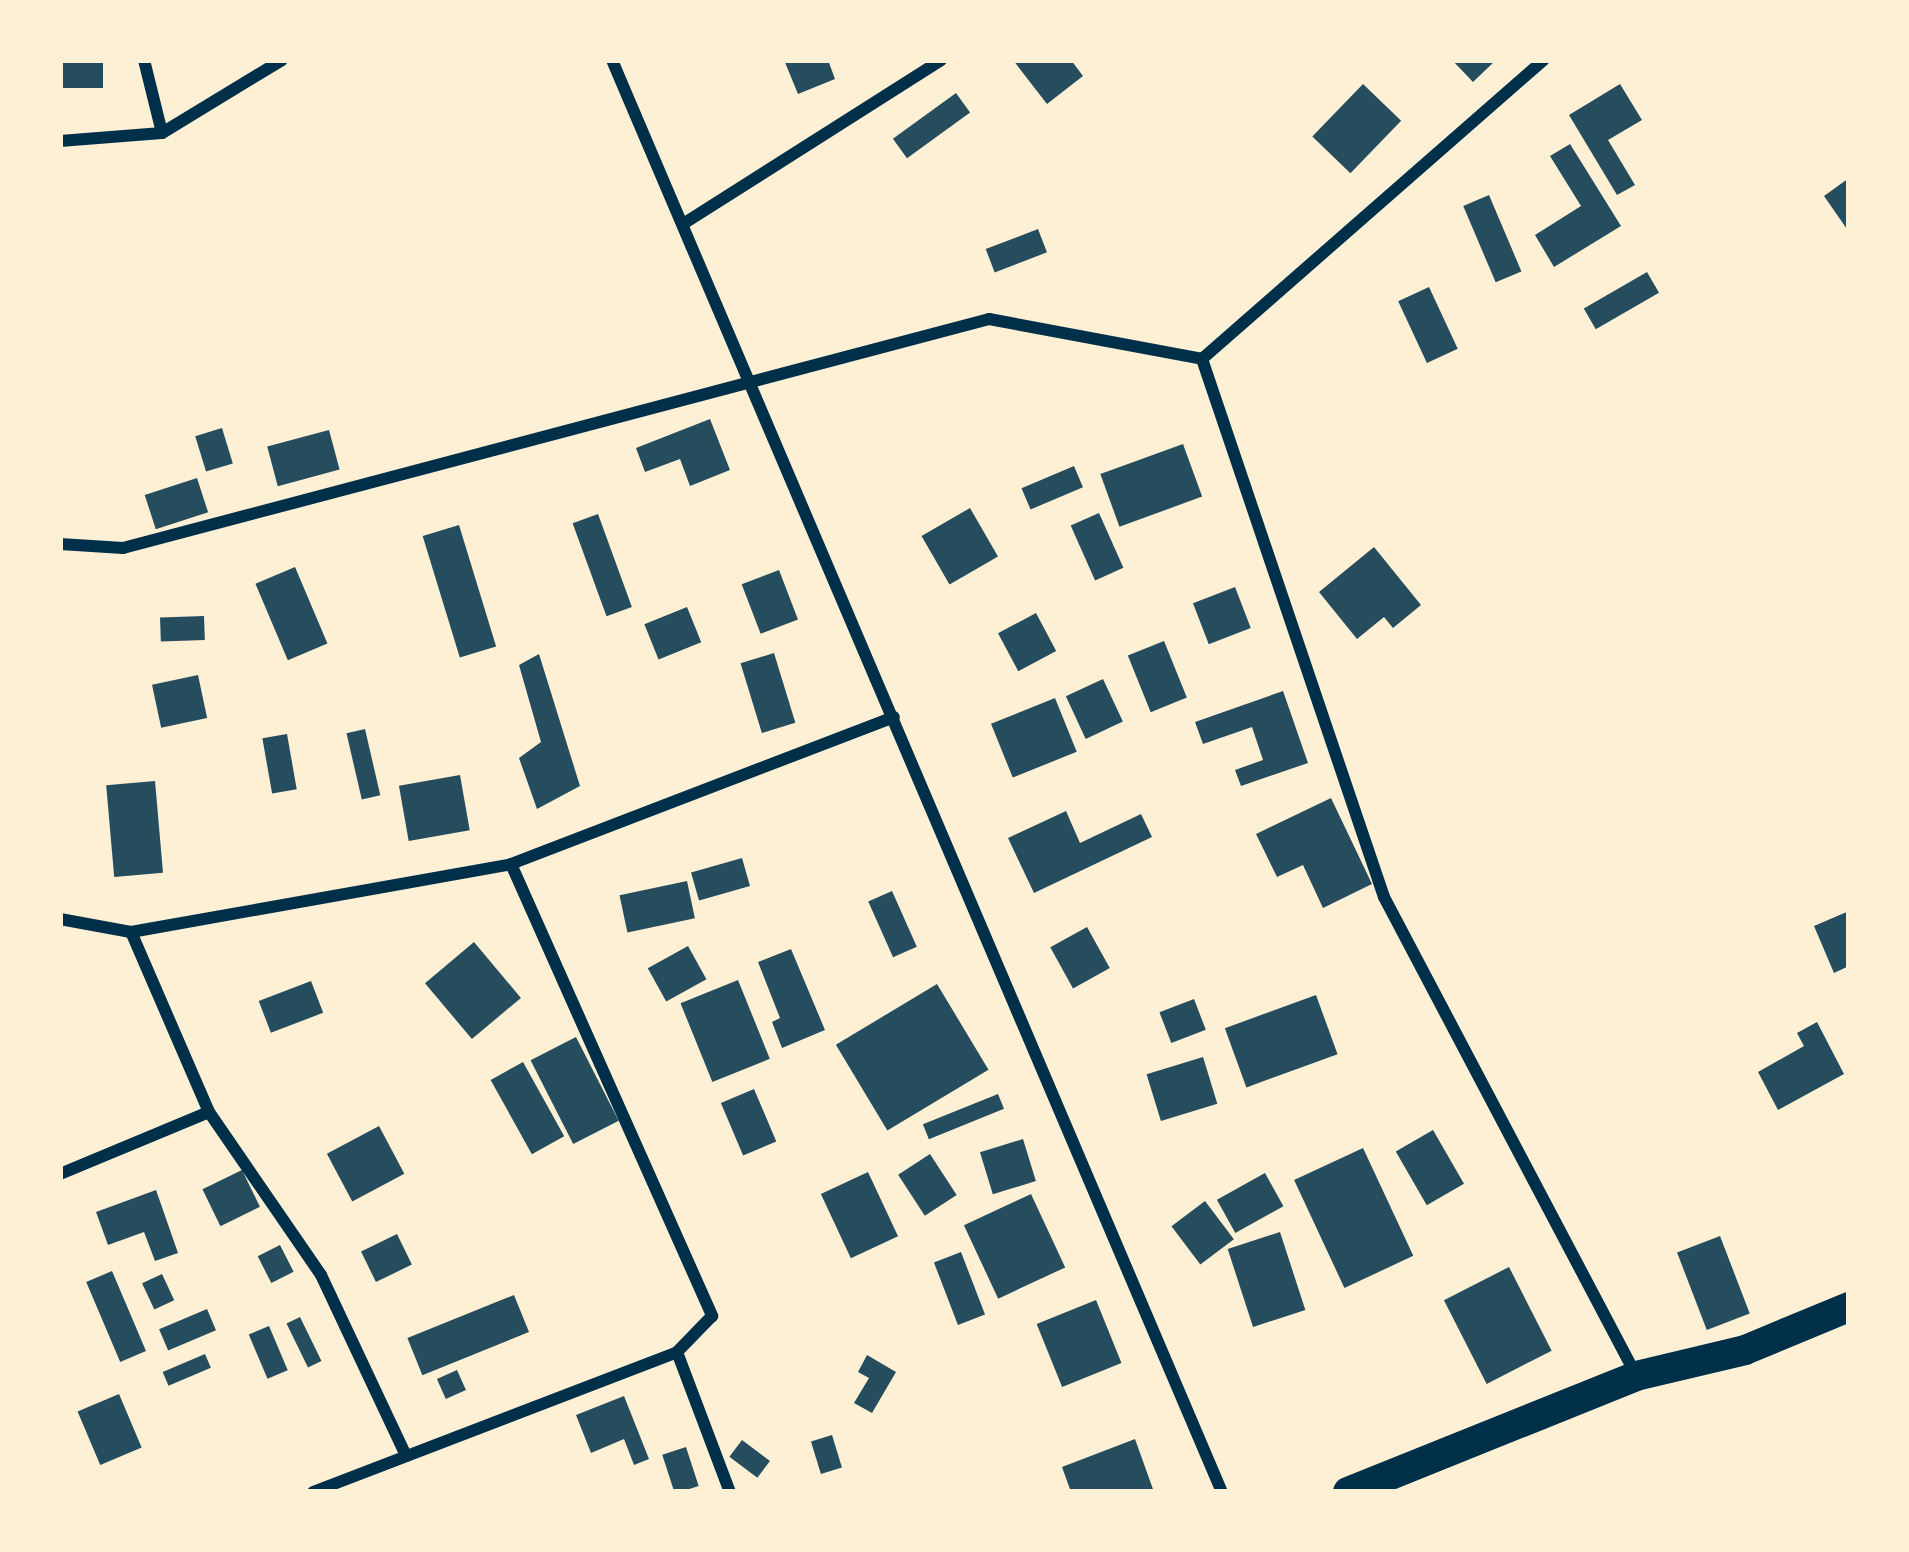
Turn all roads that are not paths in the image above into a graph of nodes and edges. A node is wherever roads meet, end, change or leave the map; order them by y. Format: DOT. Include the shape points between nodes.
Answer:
graph roads {
  1 [pos="144,60"];
  2 [pos="282,60"];
  3 [pos="612,60"];
  4 [pos="940,60"];
  5 [pos="1543,60"];
  6 [pos="162,134"];
  7 [pos="60,141"];
  8 [pos="683,224"];
  9 [pos="1202,358"];
  10 [pos="753,383"];
  11 [pos="60,544"];
  12 [pos="894,717"];
  13 [pos="511,863"];
  14 [pos="60,919"];
  15 [pos="131,932"];
  16 [pos="209,1112"];
  17 [pos="60,1174"];
  18 [pos="1849,1307"];
  19 [pos="677,1352"];
  20 [pos="1636,1376"];
  21 [pos="406,1456"];
  22 [pos="313,1492"];
  23 [pos="730,1492"];
  24 [pos="1222,1492"];
  25 [pos="1348,1492"];
  1 -- 6 [label="street"];
  2 -- 6 [label="street"];
  3 -- 8 [label="street"];
  4 -- 8 [label="street"];
  5 -- 9 [label="street"];
  6 -- 7 [label="street"];
  8 -- 10 [label="street"];
  9 -- 10 [label="street" via="989,319"];
  9 -- 20 [label="street" via="1384,897"];
  10 -- 11 [label="street" via="123,548"];
  10 -- 12 [label="street"];
  12 -- 13 [label="street"];
  12 -- 24 [label="street"];
  13 -- 15 [label="street"];
  13 -- 19 [label="street" via="712,1316"];
  14 -- 15 [label="street"];
  15 -- 16 [label="street"];
  16 -- 17 [label="street"];
  16 -- 21 [label="street" via="321,1275"];
  18 -- 20 [label="main road" via="1745,1351"];
  19 -- 21 [label="street"];
  19 -- 23 [label="street"];
  20 -- 25 [label="main road"];
  21 -- 22 [label="street"];
}
